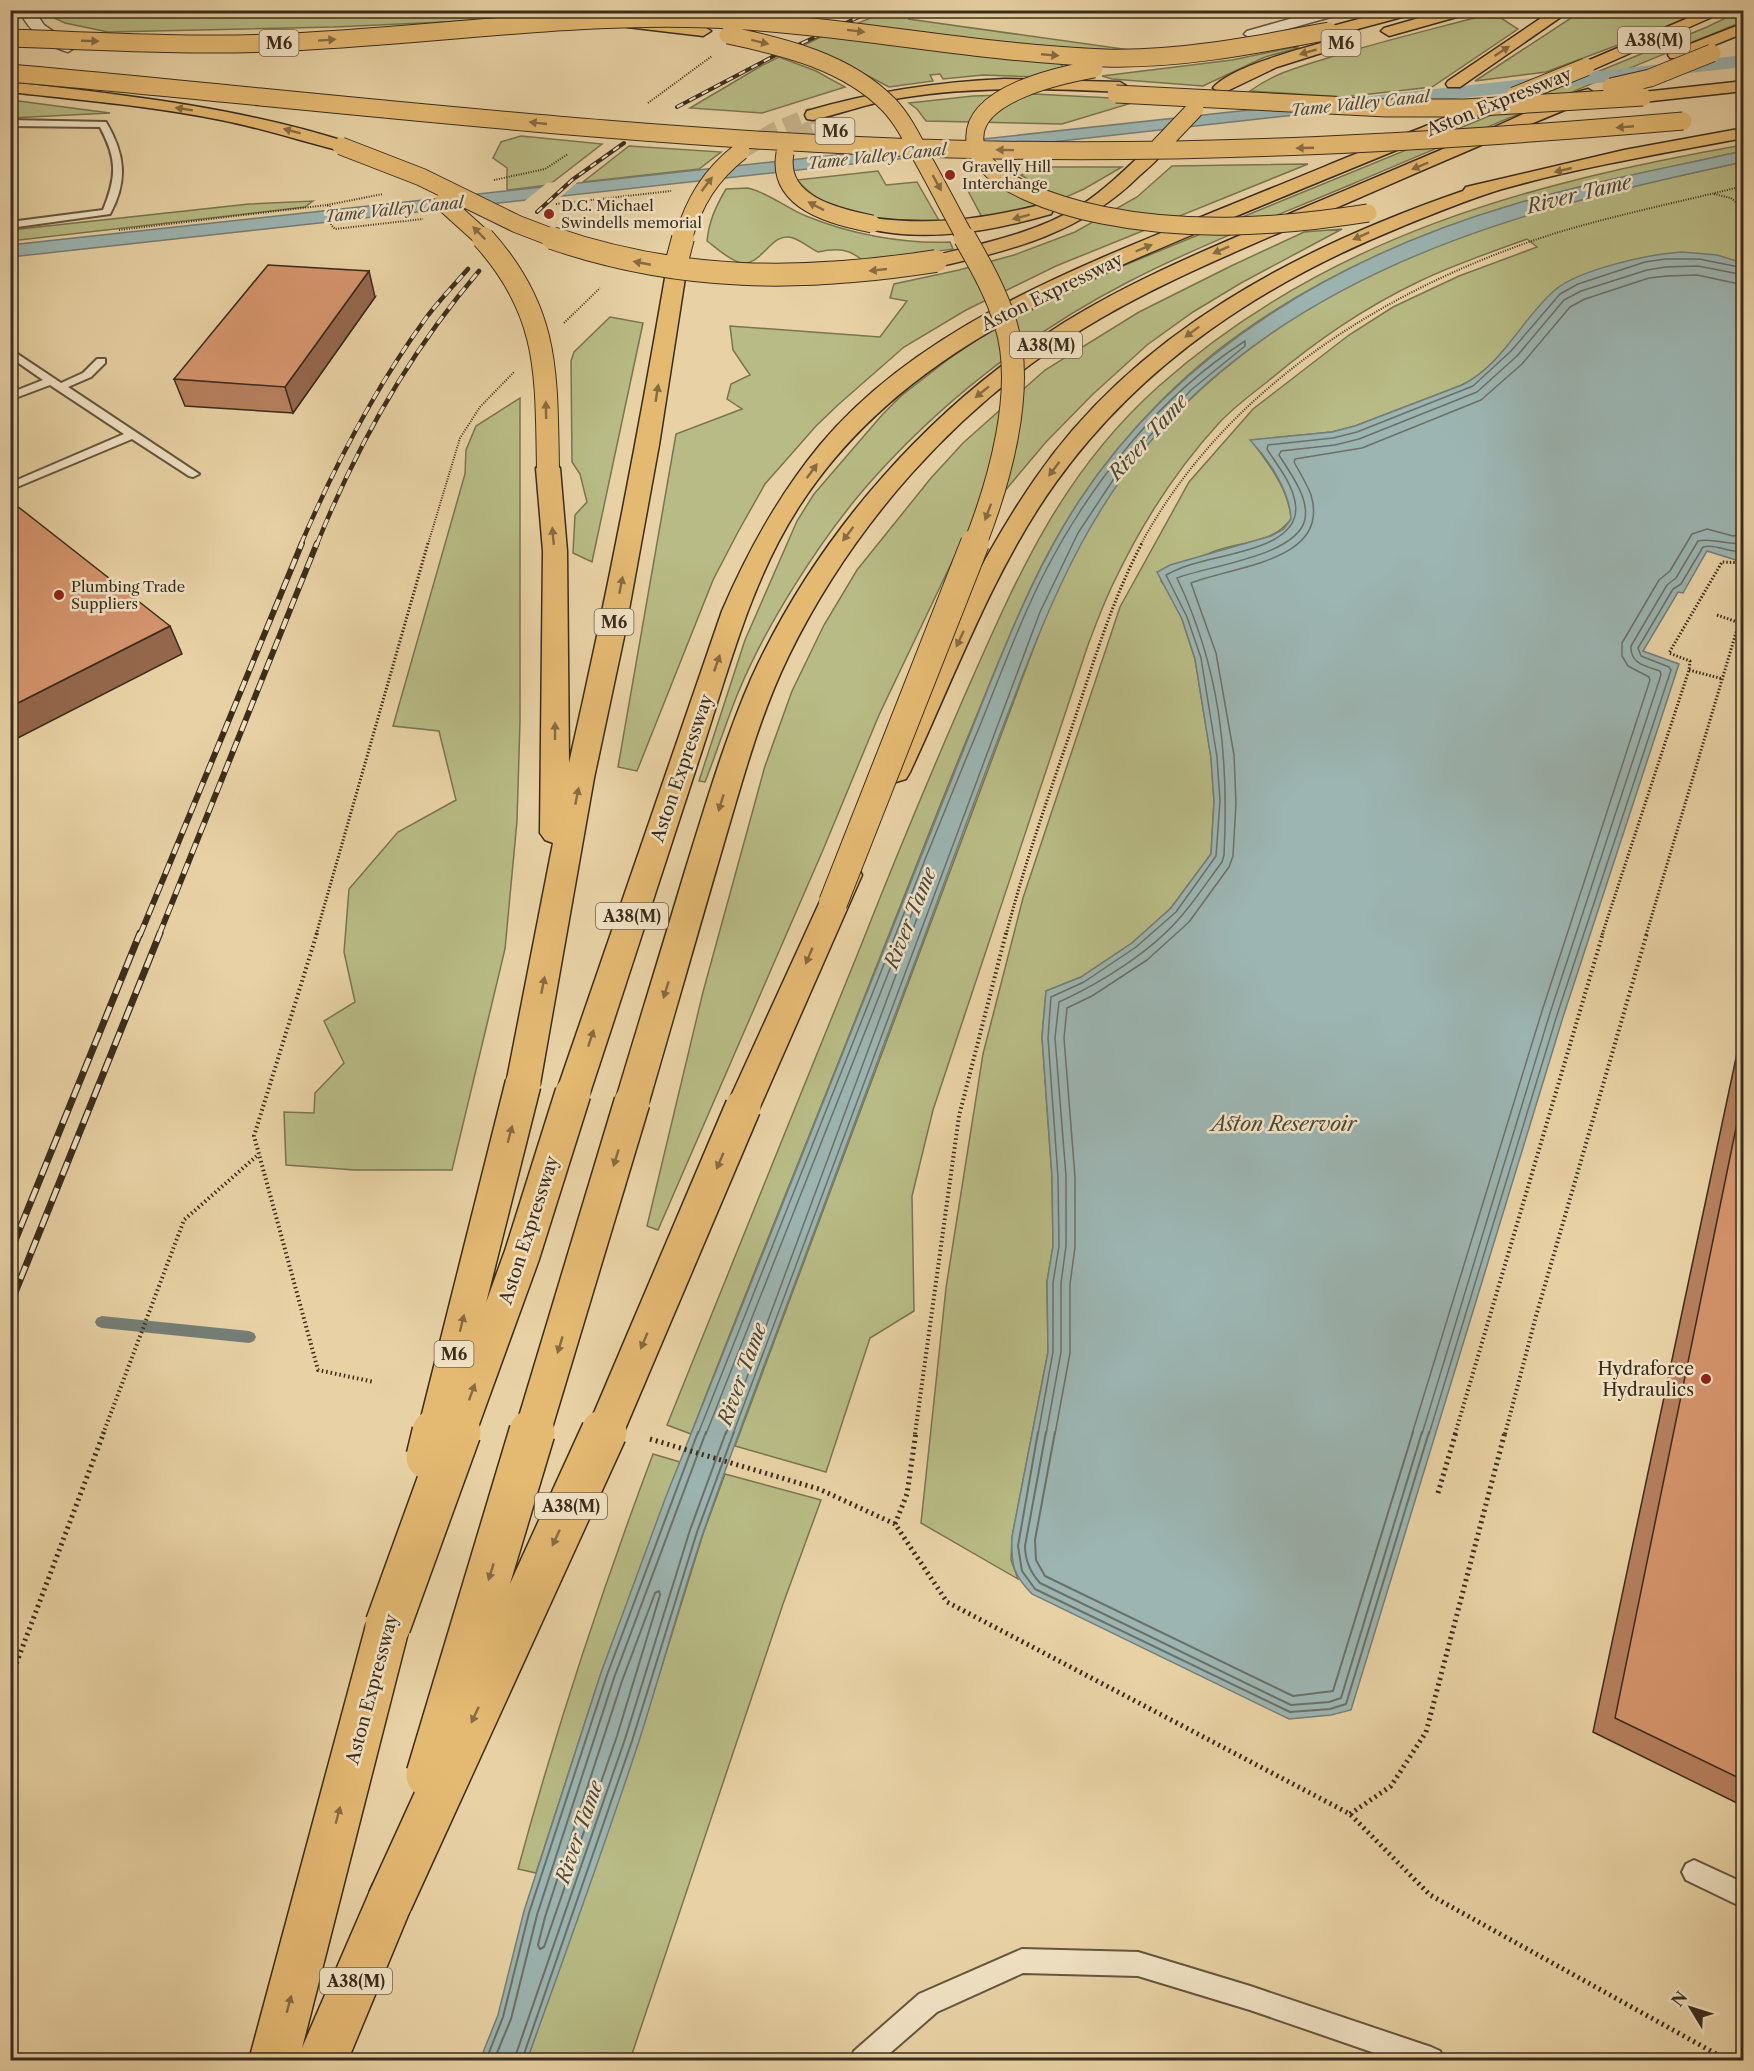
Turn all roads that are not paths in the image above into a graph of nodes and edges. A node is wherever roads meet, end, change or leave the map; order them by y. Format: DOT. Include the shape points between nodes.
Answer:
graph roads {
  1 [pos="26,10"];
  2 [pos="1290,10"];
  3 [pos="1340,10"];
  4 [pos="1412,10"];
  5 [pos="1466,10"];
  6 [pos="1564,10"];
  7 [pos="1721,10"];
  8 [pos="1308,19"];
  9 [pos="547,22"];
  10 [pos="1743,27"];
  11 [pos="1329,32"];
  12 [pos="1252,34"];
  13 [pos="10,38"];
  14 [pos="1743,40"];
  15 [pos="68,47"];
  16 [pos="10,58"];
  17 [pos="10,73"];
  18 [pos="1743,86"];
  19 [pos="10,87"];
  20 [pos="1221,88"];
  21 [pos="1595,92"];
  22 [pos="1743,97"];
  23 [pos="1197,107"];
  24 [pos="1505,114"];
  25 [pos="813,115"];
  26 [pos="1703,119"];
  27 [pos="10,123"];
  28 [pos="1743,134"];
  29 [pos="341,146"];
  30 [pos="741,151"];
  31 [pos="785,153"];
  32 [pos="1494,186"];
  33 [pos="1118,187"];
  34 [pos="1216,218"];
  35 [pos="10,225"];
  36 [pos="678,257"];
  37 [pos="675,278"];
  38 [pos="10,352"];
  39 [pos="101,362"];
  40 [pos="56,384"];
  41 [pos="10,397"];
  42 [pos="132,435"];
  43 [pos="193,474"];
  44 [pos="10,487"];
  45 [pos="833,903"];
  46 [pos="554,916"];
  47 [pos="387,1625"];
  48 [pos="1694,1872"];
  49 [pos="1743,1896"];
  50 [pos="390,1901"];
  51 [pos="274,2061"];
  52 [pos="322,2061"];
  53 [pos="863,2061"];
  54 [pos="1431,2061"];
  1 -- 15 [label="street" via="31,23"];
  2 -- 8 [label="street"];
  3 -- 8 [label="street"];
  4 -- 11 [label="highway, M6"];
  5 -- 20 [label="highway, M6, one-way" via="1288,58"];
  34 -- 6 [label="highway, A38(M), one-way, bridge" via="1314,168 1408,113"];
  7 -- 24 [label="highway, Aston Expressway / A38(M), bridge" via="1586,67"];
  8 -- 12 [label="street"];
  9 -- 11 [label="highway, M6, one-way, bridge" via="643,18 752,21 1043,55 1107,58 1216,52"];
  13 -- 9 [label="highway, M6, one-way, bridge" via="271,43"];
  9 -- 45 [label="highway, A38(M), one-way, bridge" via="654,25 736,36 802,54 861,83 890,106 905,126 994,291 1007,327 1012,360 1010,423 990,506"];
  10 -- 21 [label="highway, Aston Expressway / A38(M), bridge"];
  11 -- 32 [label="highway, M6, bridge" via="1247,51 1096,69 1042,81 990,108 978,124 976,146 994,172 1034,196 1088,213 1152,223 1234,226 1313,221"];
  14 -- 21 [label="highway, A38(M), bridge" via="1650,78"];
  16 -- 22 [label="highway, M6, bridge" via="626,118 954,135 1182,137 1412,130 1651,110"];
  26 -- 17 [label="highway, M6, one-way, bridge" via="1549,134 1318,147 951,149 644,132"];
  18 -- 25 [label="highway, M6, bridge" via="1643,97 1464,108 1335,106 1118,91 969,93"];
  29 -- 19 [label="highway, M6, one-way" via="221,114"];
  21 -- 24 [label="highway, Aston Expressway / A38(M), bridge"];
  23 -- 33 [label="highway, M6, bridge"];
  24 -- 34 [label="highway, Aston Expressway / A38(M)"];
  24 -- 50 [label="highway, Aston Expressway / A38(M), one-way, bridge" via="1127,295 1053,339 1000,377 906,464 841,544 807,598 774,659 738,747"];
  27 -- 35 [label="lane" via="103,124 116,149 118,185 107,212"];
  28 -- 32 [label="highway, M6, one-way" via="1624,155"];
  33 -- 29 [label="highway, M6, one-way, bridge" via="1079,214 1045,230 936,261 874,271 789,275 707,272 629,261 542,235 418,176"];
  46 -- 29 [label="highway, M6, one-way, bridge" via="555,551 543,354 530,307 507,266 476,230 437,197"];
  36 -- 30 [label="highway, one-way, bridge" via="701,190"];
  33 -- 31 [label="highway, M6, one-way, bridge" via="985,225 929,229 872,224 825,210 798,194 784,176"];
  32 -- 45 [label="highway, A38(M), one-way, bridge" via="1369,232 1271,280 1172,347 1083,432 1045,482 996,564"];
  47 -- 34 [label="highway, Aston Expressway / A38(M), one-way, bridge" via="522,1255 735,611 774,528 818,462 855,422 898,382 942,350 1053,288"];
  46 -- 37 [label="highway, M6, one-way" via="646,456"];
  38 -- 40 [label="lane"];
  39 -- 40 [label="lane" via="87,375"];
  40 -- 41 [label="lane"];
  40 -- 42 [label="lane"];
  42 -- 43 [label="lane"];
  42 -- 44 [label="lane"];
  45 -- 50 [label="highway, A38(M), one-way, bridge" via="610,1420"];
  47 -- 46 [label="highway, M6, one-way, bridge" via="524,1084"];
  51 -- 47 [label="highway, Aston Expressway / A38(M), one-way"];
  48 -- 49 [label="lane"];
  50 -- 52 [label="highway, Aston Expressway / A38(M)"];
  53 -- 54 [label="lane" via="928,2003 1022,1961 1138,1964"];
}
